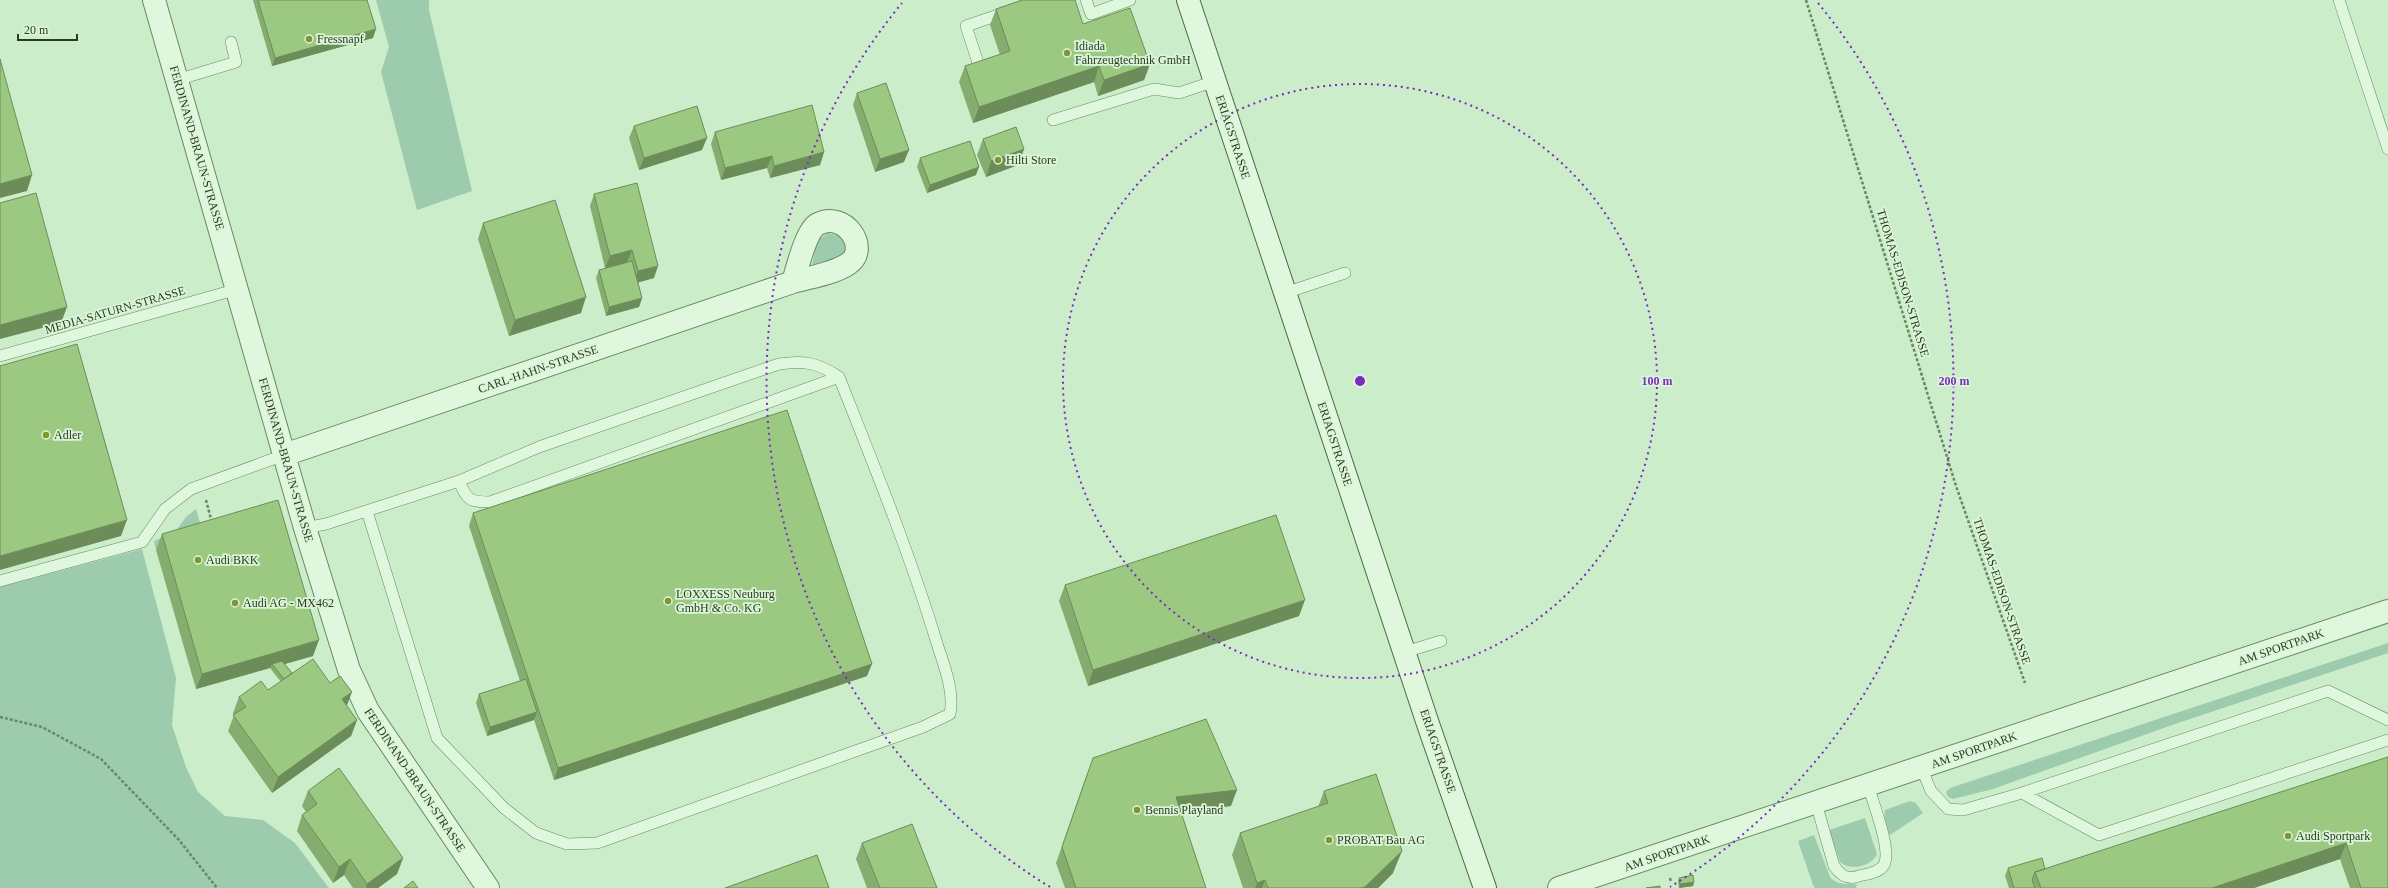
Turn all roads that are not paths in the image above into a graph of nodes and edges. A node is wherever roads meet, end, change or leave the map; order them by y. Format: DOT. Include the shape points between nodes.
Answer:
graph roads {
  1 [pos="154,0"];
  2 [pos="1086,0"];
  3 [pos="1130,0"];
  4 [pos="1188,0"];
  5 [pos="2339,0"];
  6 [pos="1019,8"];
  7 [pos="231,42"];
  8 [pos="979,66"];
  9 [pos="177,80"];
  10 [pos="1215,81"];
  11 [pos="1053,120"];
  12 [pos="2388,149"];
  13 [pos="1345,273"];
  14 [pos="793,282"];
  15 [pos="238,289"];
  16 [pos="1285,292"];
  17 [pos="0,356"];
  18 [pos="839,377"];
  19 [pos="284,455"];
  20 [pos="459,481"];
  21 [pos="367,511"];
  22 [pos="305,528"];
  23 [pos="0,581"];
  24 [pos="2388,611"];
  25 [pos="1441,640"];
  26 [pos="1405,652"];
  27 [pos="2388,720"];
  28 [pos="2388,740"];
  29 [pos="1921,767"];
  30 [pos="1868,785"];
  31 [pos="2022,792"];
  32 [pos="1816,803"];
  33 [pos="488,888"];
  34 [pos="1485,888"];
  35 [pos="1559,888"];
  1 -- 9 [label="street, FERDINAND-BRAUN-STRASSE"];
  2 -- 3 [label="lane" via="1091,14"];
  4 -- 10 [label="street, ERIAGSTRASSE"];
  5 -- 12 [label="lane"];
  6 -- 8 [label="lane" via="966,26"];
  7 -- 9 [label="lane" via="236,62"];
  9 -- 15 [label="street, FERDINAND-BRAUN-STRASSE"];
  10 -- 11 [label="lane" via="1179,93 1154,89"];
  10 -- 16 [label="street, ERIAGSTRASSE"];
  13 -- 16 [label="lane"];
  14 -- 19 [label="street, CARL-HAHN-STRASSE"];
  15 -- 17 [label="lane, MEDIA-SATURN-STRASSE"];
  15 -- 19 [label="street, FERDINAND-BRAUN-STRASSE"];
  16 -- 26 [label="street, ERIAGSTRASSE"];
  18 -- 20 [label="lane" via="826,368 798,361 779,364 539,446"];
  18 -- 20 [label="lane" via="490,502 475,502 466,497"];
  18 -- 21 [label="lane" via="914,569 948,681 953,702 950,714 923,727 598,843 567,844 536,833 504,808 437,738"];
  19 -- 22 [label="street, FERDINAND-BRAUN-STRASSE"];
  19 -- 23 [label="lane" via="191,490 165,509 142,542"];
  20 -- 21 [label="lane"];
  21 -- 22 [label="lane"];
  22 -- 33 [label="street, FERDINAND-BRAUN-STRASSE" via="362,714"];
  24 -- 29 [label="street, AM SPORTPARK"];
  25 -- 26 [label="lane"];
  26 -- 34 [label="street, ERIAGSTRASSE"];
  27 -- 31 [label="lane" via="2328,691"];
  28 -- 31 [label="lane" via="2098,835"];
  29 -- 30 [label="street, AM SPORTPARK"];
  29 -- 31 [label="lane" via="1931,791 1948,809 1964,810"];
  30 -- 32 [label="street, AM SPORTPARK"];
  30 -- 32 [label="lane" via="1886,849 1883,866 1878,871 1854,878 1845,877 1838,872"];
  32 -- 35 [label="street, AM SPORTPARK"];
}
